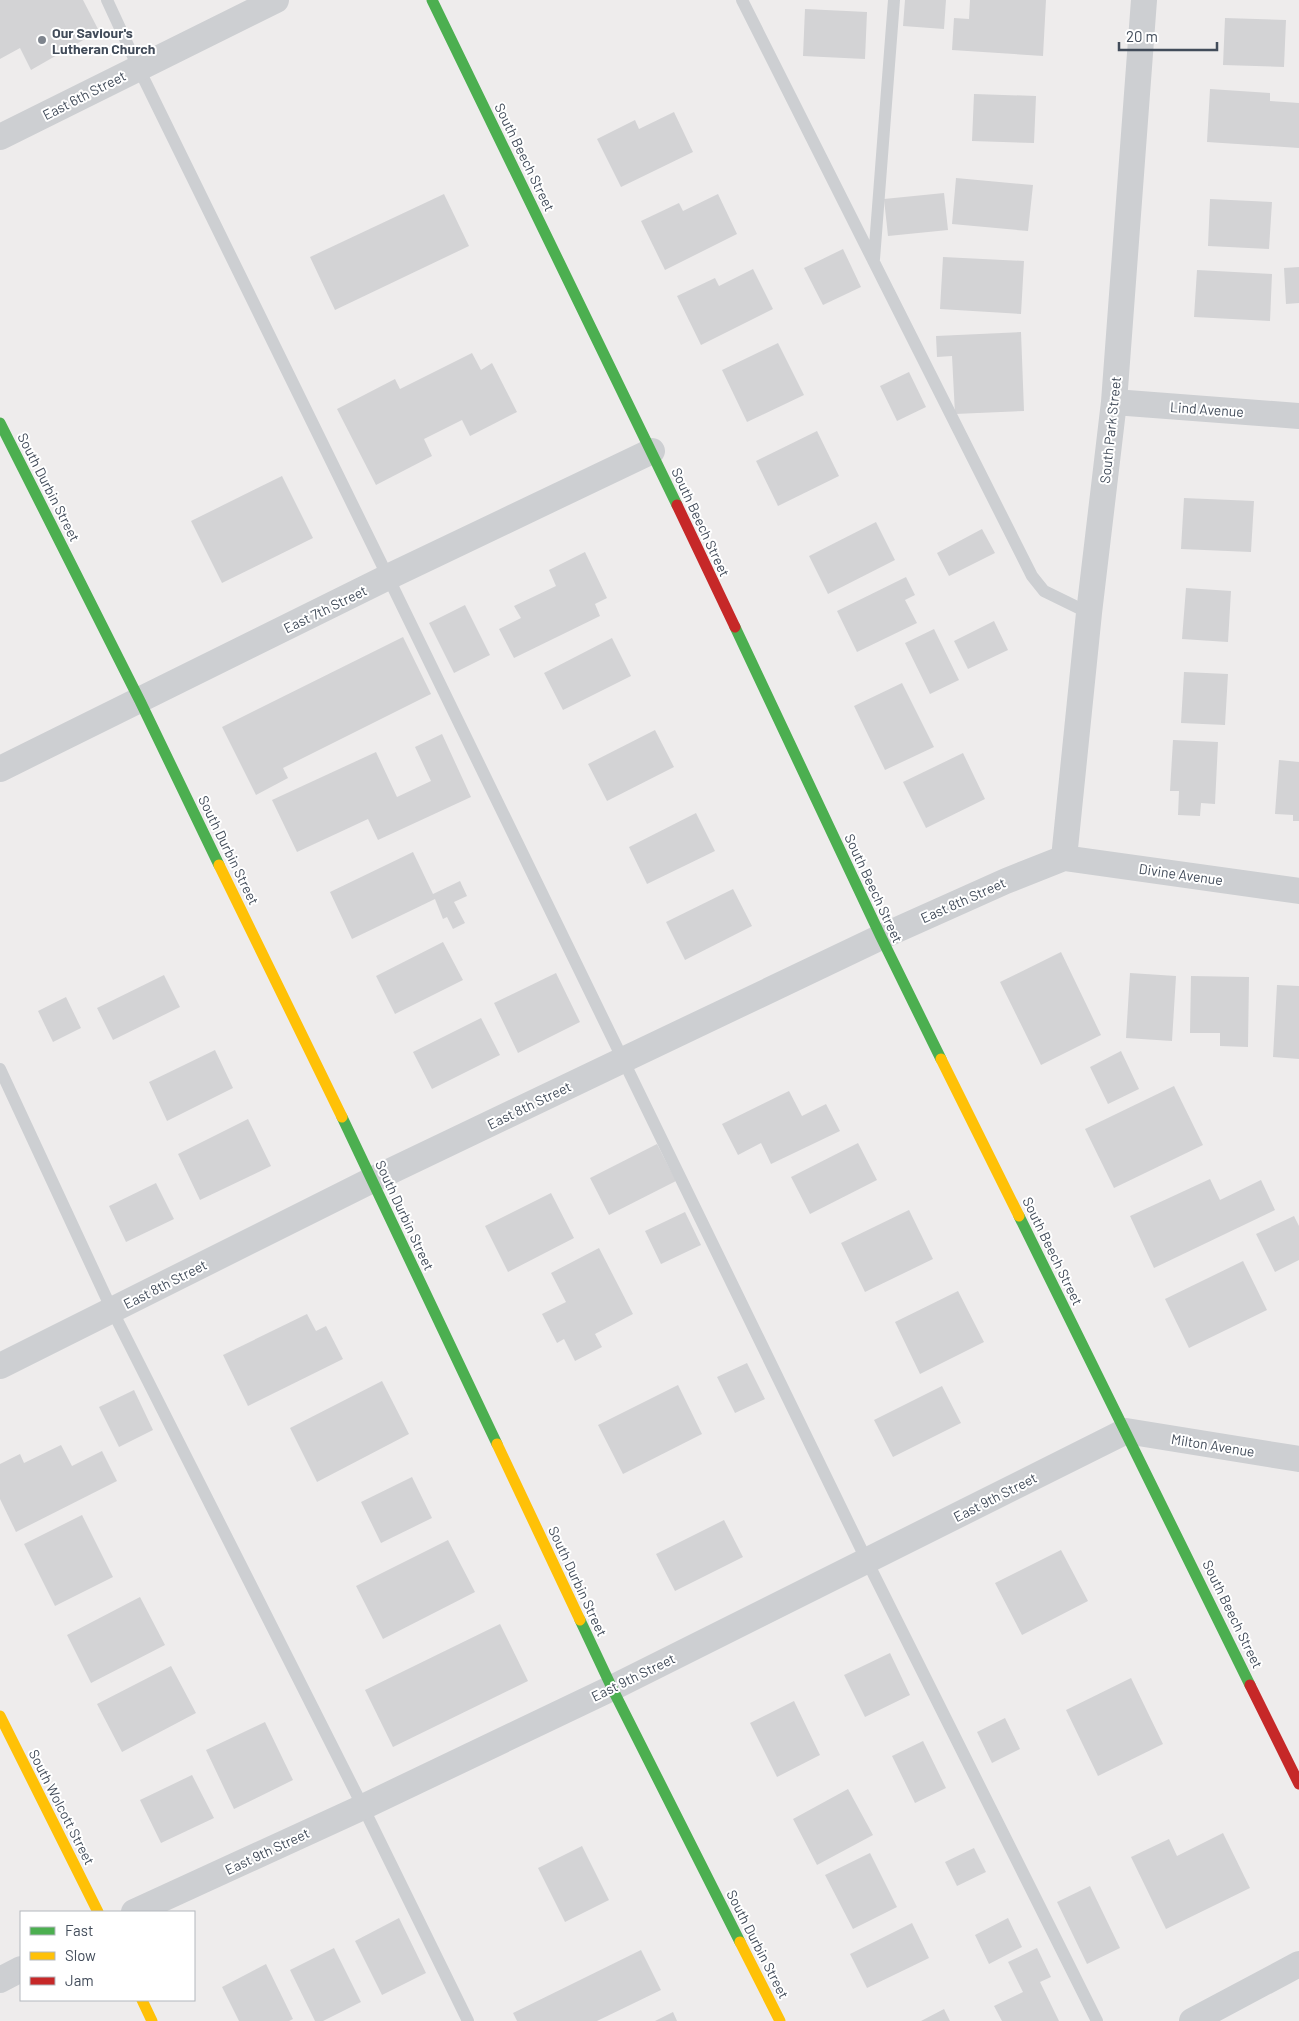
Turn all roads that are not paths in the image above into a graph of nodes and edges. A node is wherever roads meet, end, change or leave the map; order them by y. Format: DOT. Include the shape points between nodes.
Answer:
graph roads {
  1 [pos="107,0"];
  2 [pos="276,0"];
  3 [pos="432,0"];
  4 [pos="742,0"];
  5 [pos="894,0"];
  6 [pos="1144,0"];
  7 [pos="138,67"];
  8 [pos="0,137"];
  9 [pos="874,260"];
  10 [pos="1114,402"];
  11 [pos="1299,416"];
  12 [pos="0,423"];
  13 [pos="652,451"];
  14 [pos="388,577"];
  15 [pos="1089,613"];
  16 [pos="140,700"];
  17 [pos="0,769"];
  18 [pos="1064,858"];
  19 [pos="1299,891"];
  20 [pos="881,937"];
  21 [pos="623,1060"];
  22 [pos="0,1069"];
  23 [pos="372,1180"];
  24 [pos="112,1310"];
  25 [pos="0,1366"];
  26 [pos="1126,1431"];
  27 [pos="1299,1459"];
  28 [pos="867,1561"];
  29 [pos="612,1688"];
  30 [pos="0,1716"];
  31 [pos="1299,1784"];
  32 [pos="363,1807"];
  33 [pos="98,1911"];
  34 [pos="136,1911"];
  35 [pos="1299,1964"];
  36 [pos="20,1970"];
  37 [pos="0,1980"];
  38 [pos="142,2001"];
  39 [pos="152,2021"];
  40 [pos="468,2021"];
  41 [pos="780,2021"];
  42 [pos="1097,2021"];
  43 [pos="1192,2021"];
  1 -- 7 [label="lane"];
  2 -- 7 [label="street, East 6th Street"];
  3 -- 13 [label="street, South Beech Street"];
  4 -- 9 [label="lane"];
  5 -- 9 [label="lane"];
  6 -- 10 [label="street, South Park Street"];
  7 -- 8 [label="street, East 6th Street"];
  7 -- 14 [label="lane"];
  9 -- 15 [label="lane" via="1032,576 1044,591"];
  10 -- 11 [label="street, Lind Avenue"];
  10 -- 15 [label="street, South Park Street"];
  12 -- 16 [label="street, South Durbin Street"];
  13 -- 14 [label="street, East 7th Street"];
  13 -- 20 [label="street, South Beech Street"];
  14 -- 16 [label="street, East 7th Street"];
  14 -- 21 [label="lane"];
  15 -- 18 [label="street, South Park Street"];
  16 -- 17 [label="street, East 7th Street"];
  16 -- 23 [label="street, South Durbin Street"];
  18 -- 19 [label="street, Divine Avenue"];
  18 -- 20 [label="street, East 8th Street"];
  20 -- 21 [label="street, East 8th Street"];
  20 -- 26 [label="street, South Beech Street"];
  21 -- 23 [label="street, East 8th Street"];
  21 -- 28 [label="lane"];
  22 -- 24 [label="lane"];
  23 -- 24 [label="street, East 8th Street"];
  23 -- 29 [label="street, South Durbin Street"];
  24 -- 25 [label="street, East 8th Street"];
  24 -- 32 [label="lane"];
  26 -- 27 [label="street, Milton Avenue"];
  26 -- 28 [label="street, East 9th Street"];
  26 -- 31 [label="street, South Beech Street"];
  28 -- 29 [label="street, East 9th Street"];
  28 -- 42 [label="lane"];
  29 -- 32 [label="street, East 9th Street"];
  29 -- 41 [label="street, South Durbin Street"];
  30 -- 33 [label="street, South Wolcott Street"];
  32 -- 34 [label="street, East 9th Street"];
  32 -- 40 [label="lane"];
  35 -- 43 [label="street"];
  36 -- 37 [label="street"];
  38 -- 39 [label="street"];
}
